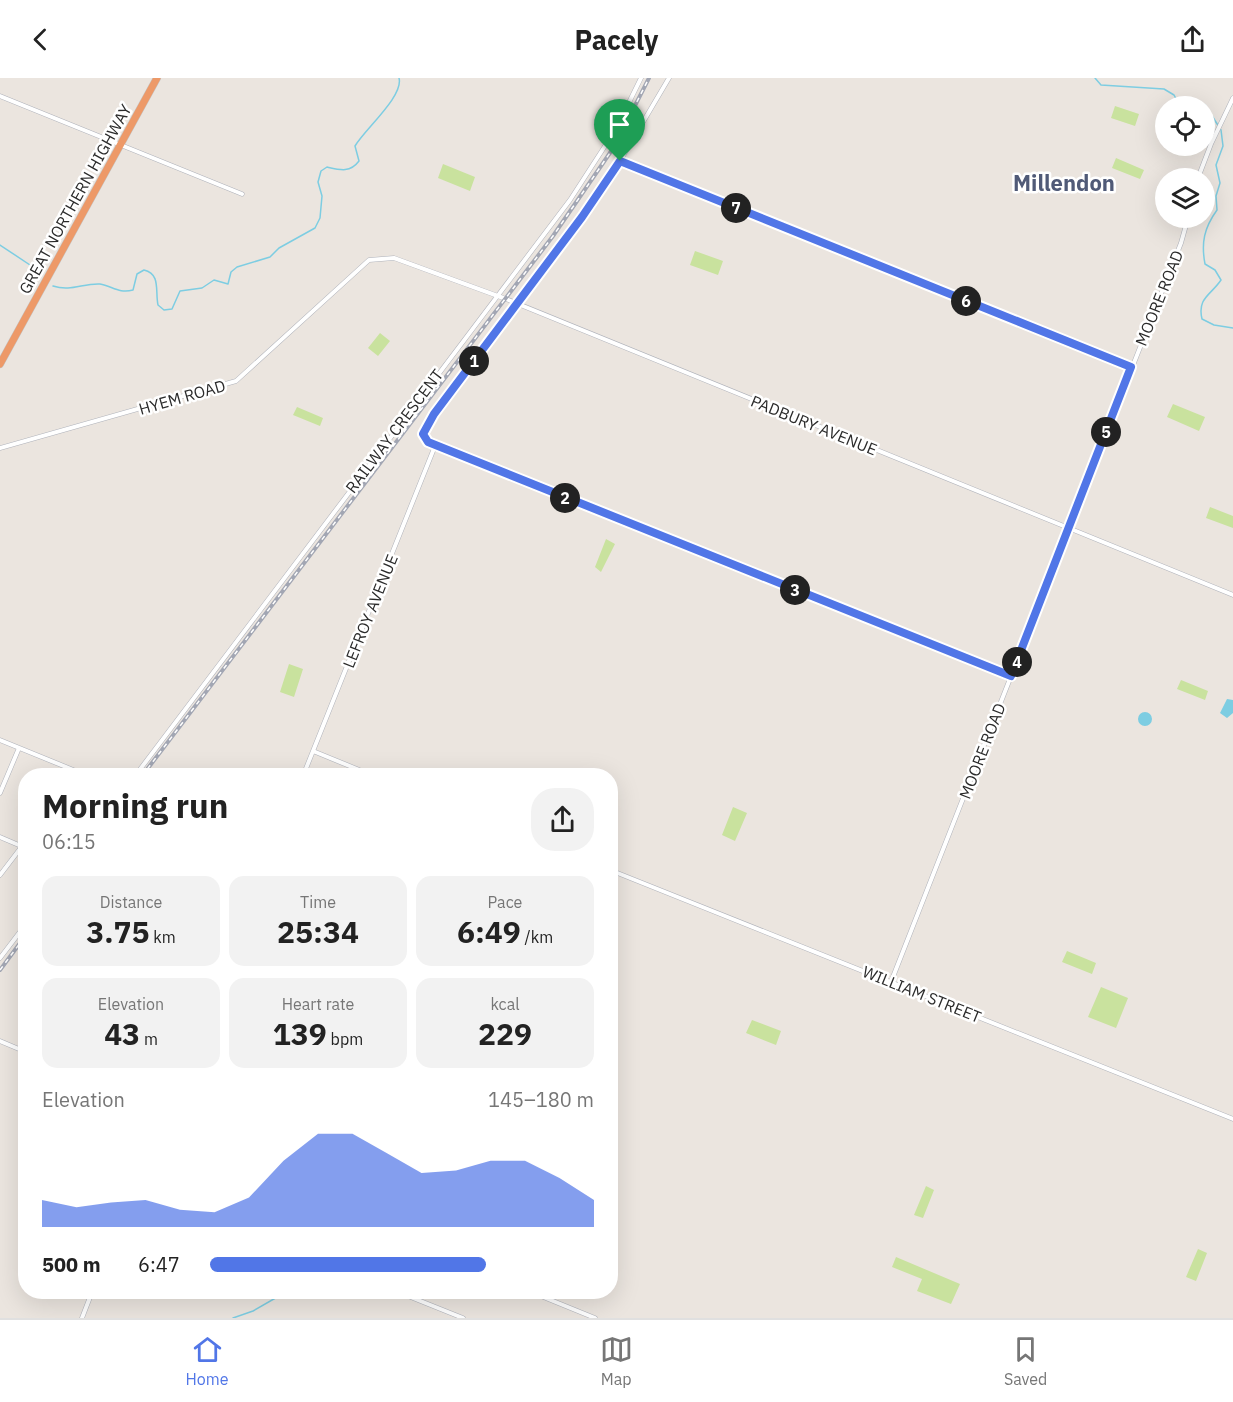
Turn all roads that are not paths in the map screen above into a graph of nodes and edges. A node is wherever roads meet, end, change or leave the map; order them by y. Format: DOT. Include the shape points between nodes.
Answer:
graph roads {
  1 [pos="155,78"];
  2 [pos="641,78"];
  3 [pos="669,78"];
  4 [pos="0,96"];
  5 [pos="1233,98"];
  6 [pos="119,144"];
  7 [pos="620,161"];
  8 [pos="1202,168"];
  9 [pos="242,194"];
  10 [pos="1185,228"];
  11 [pos="394,258"];
  12 [pos="497,296"];
  13 [pos="516,303"];
  14 [pos="0,356"];
  15 [pos="0,364"];
  16 [pos="1131,367"];
  17 [pos="435,446"];
  18 [pos="0,448"];
  19 [pos="1069,528"];
  20 [pos="1233,595"];
  21 [pos="1011,676"];
  22 [pos="0,740"];
  23 [pos="19,748"];
  24 [pos="313,751"];
  25 [pos="68,768"];
  26 [pos="141,768"];
  27 [pos="306,768"];
  28 [pos="354,768"];
  29 [pos="0,793"];
  30 [pos="0,837"];
  31 [pos="18,844"];
  32 [pos="18,851"];
  33 [pos="618,873"];
  34 [pos="0,875"];
  35 [pos="18,934"];
  36 [pos="0,945"];
  37 [pos="6,950"];
  38 [pos="0,958"];
  39 [pos="891,982"];
  40 [pos="0,1041"];
  41 [pos="18,1049"];
  42 [pos="1233,1119"];
  43 [pos="89,1299"];
  44 [pos="416,1299"];
  45 [pos="548,1299"];
  46 [pos="82,1318"];
  47 [pos="463,1318"];
  48 [pos="595,1318"];
  1 -- 6 [label="highway, GREAT NORTHERN HIGHWAY"];
  2 -- 12 [label="street, RAILWAY CRESCENT" via="616,129 576,192"];
  3 -- 7 [label="street"];
  4 -- 6 [label="street"];
  5 -- 8 [label="street"];
  6 -- 9 [label="street"];
  6 -- 14 [label="highway, GREAT NORTHERN HIGHWAY"];
  6 -- 15 [label="highway, GREAT NORTHERN HIGHWAY"];
  7 -- 13 [label="street"];
  7 -- 16 [label="street"];
  10 -- 16 [label="street, MOORE ROAD"];
  11 -- 12 [label="street, PADBURY AVENUE"];
  11 -- 18 [label="street, HYEM ROAD" via="369,260 236,381"];
  12 -- 13 [label="street, PADBURY AVENUE"];
  12 -- 26 [label="street, RAILWAY CRESCENT"];
  13 -- 17 [label="street" via="426,426 423,434"];
  13 -- 19 [label="street, PADBURY AVENUE"];
  16 -- 19 [label="street, MOORE ROAD"];
  17 -- 21 [label="street"];
  17 -- 24 [label="street, LEFROY AVENUE"];
  19 -- 20 [label="street, PADBURY AVENUE"];
  19 -- 21 [label="street, MOORE ROAD"];
  21 -- 39 [label="street, MOORE ROAD"];
  22 -- 23 [label="street"];
  23 -- 25 [label="street"];
  23 -- 29 [label="street"];
  24 -- 27 [label="street, LEFROY AVENUE"];
  24 -- 28 [label="street"];
  30 -- 31 [label="street"];
  32 -- 34 [label="street"];
  33 -- 39 [label="street, WILLIAM STREET"];
  35 -- 37 [label="street"];
  36 -- 37 [label="street"];
  37 -- 38 [label="street"];
  39 -- 42 [label="street, WILLIAM STREET"];
  40 -- 41 [label="street"];
  43 -- 46 [label="street"];
  44 -- 47 [label="street"];
  45 -- 48 [label="street"];
}
